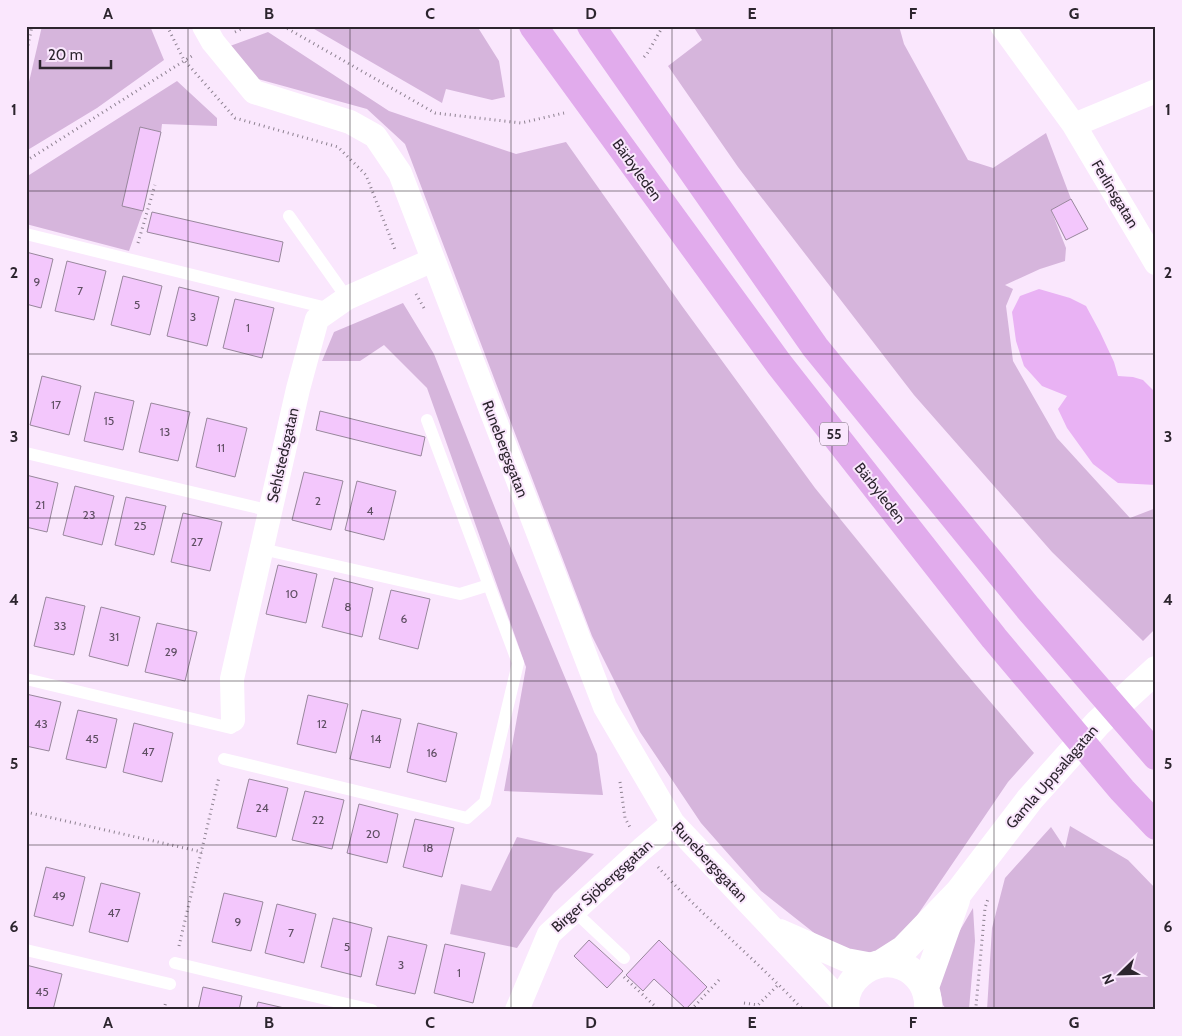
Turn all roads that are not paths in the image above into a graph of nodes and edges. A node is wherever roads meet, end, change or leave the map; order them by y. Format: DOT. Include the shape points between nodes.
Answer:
graph roads {
  1 [pos="533,26"];
  2 [pos="591,26"];
  3 [pos="1002,26"];
  4 [pos="208,34"];
  5 [pos="1156,91"];
  6 [pos="1074,125"];
  7 [pos="289,216"];
  8 [pos="26,234"];
  9 [pos="433,260"];
  10 [pos="1156,263"];
  11 [pos="339,303"];
  12 [pos="427,420"];
  13 [pos="26,453"];
  14 [pos="270,511"];
  15 [pos="262,549"];
  16 [pos="489,585"];
  17 [pos="1156,670"];
  18 [pos="26,679"];
  19 [pos="232,724"];
  20 [pos="1156,756"];
  21 [pos="224,759"];
  22 [pos="673,823"];
  23 [pos="1156,826"];
  24 [pos="959,892"];
  25 [pos="574,911"];
  26 [pos="769,926"];
  27 [pos="26,950"];
  28 [pos="624,958"];
  29 [pos="175,963"];
  30 [pos="877,964"];
  31 [pos="170,984"];
  32 [pos="929,1002"];
  33 [pos="846,1008"];
  34 [pos="372,1010"];
  35 [pos="517,1010"];
  1 -- 23 [label="main road, Bärbyleden / 55" via="786,372 994,638"];
  2 -- 20 [label="main road, 55" via="815,347 1028,608"];
  3 -- 6 [label="street, Ferlinsgatan"];
  4 -- 9 [label="street, Runebergsgatan" via="254,92 350,122 375,136 400,173"];
  5 -- 6 [label="street"];
  6 -- 10 [label="street, Ferlinsgatan"];
  7 -- 11 [label="lane"];
  8 -- 11 [label="lane"];
  9 -- 11 [label="street, Sehlstedsgatan"];
  9 -- 22 [label="street, Runebergsgatan" via="605,707"];
  11 -- 14 [label="street, Sehlstedsgatan" via="317,319"];
  12 -- 16 [label="lane"];
  13 -- 14 [label="lane"];
  14 -- 15 [label="street, Sehlstedsgatan"];
  15 -- 16 [label="lane" via="460,594"];
  15 -- 19 [label="street, Sehlstedsgatan" via="232,679"];
  16 -- 21 [label="lane" via="518,663 486,802 467,818"];
  17 -- 24 [label="street, Gamla Uppsalagatan" via="1098,723 1030,799"];
  18 -- 19 [label="lane"];
  22 -- 25 [label="street, Birger Sjöbergsgatan"];
  22 -- 26 [label="street, Runebergsgatan"];
  24 -- 30 [label="street, Gamla Uppsalagatan" via="904,949"];
  24 -- 32 [label="street, Gamla Uppsalagatan"];
  25 -- 28 [label="lane"];
  25 -- 35 [label="street, Birger Sjöbergsgatan" via="549,934"];
  26 -- 30 [label="street, Runebergsgatan" via="846,960"];
  26 -- 33 [label="street, Runebergsgatan"];
  27 -- 31 [label="lane"];
  29 -- 34 [label="lane"];
  30 -- 32 [label="street" via="896,964 917,975"];
  30 -- 33 [label="street, Gamla Uppsalagatan" via="860,972 851,984"];
}
